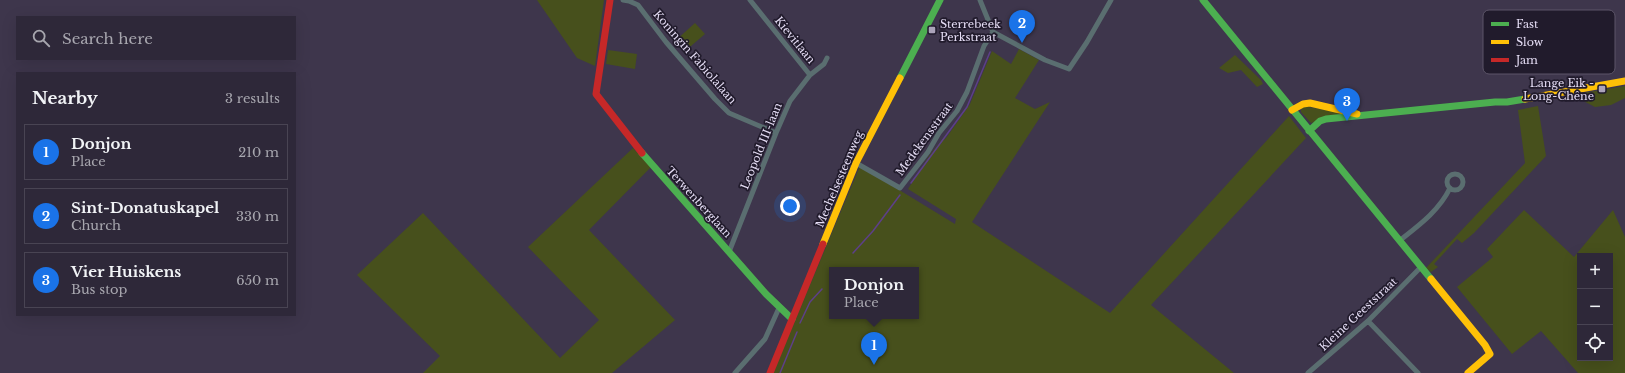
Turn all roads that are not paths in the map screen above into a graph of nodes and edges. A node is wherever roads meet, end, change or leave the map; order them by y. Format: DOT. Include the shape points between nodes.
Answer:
graph roads {
  1 [pos="610,0"];
  2 [pos="623,0"];
  3 [pos="750,0"];
  4 [pos="940,0"];
  5 [pos="980,0"];
  6 [pos="1110,0"];
  7 [pos="1203,0"];
  8 [pos="993,32"];
  9 [pos="827,58"];
  10 [pos="810,75"];
  11 [pos="1625,81"];
  12 [pos="1292,110"];
  13 [pos="1359,114"];
  14 [pos="1309,131"];
  15 [pos="776,133"];
  16 [pos="856,163"];
  17 [pos="1450,188"];
  18 [pos="1399,241"];
  19 [pos="729,252"];
  20 [pos="1420,268"];
  21 [pos="779,308"];
  22 [pos="792,319"];
  23 [pos="1368,321"];
  24 [pos="735,373"];
  25 [pos="770,373"];
  26 [pos="1308,373"];
  27 [pos="1418,373"];
  28 [pos="1468,373"];
  1 -- 19 [label="main road, Terwenberglaan" via="596,94 640,151"];
  2 -- 15 [label="street, Koningin Fabiolalaan" via="638,5 666,42 729,113"];
  3 -- 10 [label="street, Kievitlaan"];
  4 -- 16 [label="main road, Mechelsesteenweg"];
  5 -- 8 [label="street"];
  6 -- 8 [label="street" via="1069,69 1044,60"];
  7 -- 12 [label="main road"];
  8 -- 16 [label="street, Medekensstraat" via="984,46 957,111 900,188"];
  9 -- 10 [label="street, Leopold III-laan" via="824,64"];
  10 -- 15 [label="street, Leopold III-laan" via="790,101"];
  11 -- 13 [label="main road" via="1533,96 1514,102"];
  12 -- 13 [label="main road" via="1310,102"];
  12 -- 14 [label="main road"];
  13 -- 14 [label="main road" via="1324,120"];
  14 -- 18 [label="main road"];
  15 -- 19 [label="street, Leopold III-laan"];
  16 -- 22 [label="main road, Mechelsesteenweg"];
  17 -- 18 [label="street" via="1445,199 1426,220"];
  18 -- 20 [label="main road"];
  19 -- 21 [label="main road, Terwenberglaan"];
  20 -- 23 [label="street, Kleine Geeststraat"];
  20 -- 28 [label="main road" via="1490,354"];
  21 -- 22 [label="main road, Terwenberglaan"];
  21 -- 24 [label="street" via="765,339"];
  22 -- 25 [label="main road, Mechelsesteenweg"];
  23 -- 26 [label="street, Kleine Geeststraat"];
  23 -- 27 [label="street"];
}
